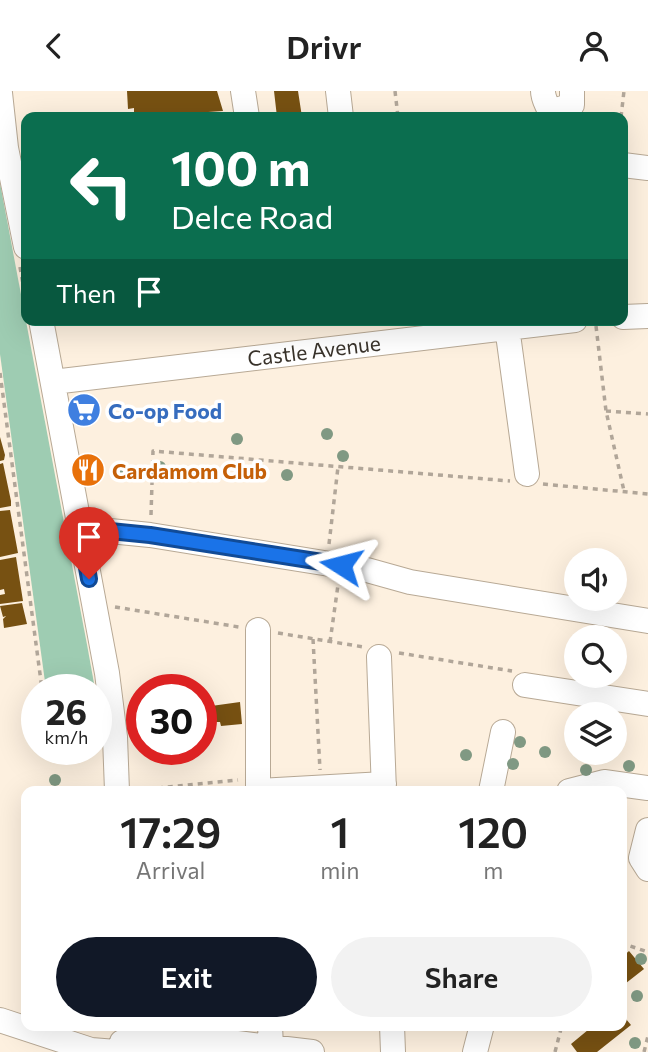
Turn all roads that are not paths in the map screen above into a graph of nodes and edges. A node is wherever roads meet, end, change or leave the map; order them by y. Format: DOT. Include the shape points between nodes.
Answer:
graph roads {
  1 [pos="243,91"];
  2 [pos="338,91"];
  3 [pos="572,91"];
  4 [pos="0,93"];
  5 [pos="548,107"];
  6 [pos="246,112"];
  7 [pos="340,112"];
  8 [pos="16,144"];
  9 [pos="628,166"];
  10 [pos="648,168"];
  11 [pos="21,196"];
  12 [pos="648,316"];
  13 [pos="628,317"];
  14 [pos="42,326"];
  15 [pos="517,326"];
  16 [pos="507,327"];
  17 [pos="53,382"];
  18 [pos="529,480"];
  19 [pos="80,528"];
  20 [pos="648,621"];
  21 [pos="258,630"];
  22 [pos="379,652"];
  23 [pos="525,685"];
  24 [pos="648,704"];
  25 [pos="503,732"];
  26 [pos="117,786"];
  27 [pos="258,786"];
  28 [pos="384,786"];
  29 [pos="492,786"];
  30 [pos="586,786"];
  31 [pos="648,788"];
  32 [pos="648,830"];
  33 [pos="648,869"];
  34 [pos="0,1020"];
  35 [pos="21,1027"];
  36 [pos="33,1031"];
  37 [pos="392,1031"];
  38 [pos="480,1031"];
  39 [pos="270,1036"];
  40 [pos="120,1043"];
  41 [pos="312,1052"];
  42 [pos="393,1052"];
  43 [pos="475,1052"];
  1 -- 6 [label="street"];
  2 -- 7 [label="street"];
  3 -- 5 [label="street" via="572,105"];
  4 -- 8 [label="street"];
  8 -- 11 [label="street"];
  9 -- 10 [label="street"];
  12 -- 13 [label="street"];
  14 -- 17 [label="street"];
  15 -- 16 [label="street, Castle Avenue"];
  16 -- 17 [label="street, Castle Avenue"];
  16 -- 18 [label="street"];
  17 -- 19 [label="street"];
  19 -- 20 [label="street" via="377,571 410,582"];
  19 -- 26 [label="street" via="114,732"];
  21 -- 27 [label="street"];
  22 -- 28 [label="street"];
  23 -- 24 [label="street"];
  25 -- 29 [label="street"];
  30 -- 31 [label="street" via="604,782"];
  32 -- 33 [label="street" via="641,858"];
  34 -- 35 [label="street"];
  36 -- 40 [label="street" via="91,1050"];
  37 -- 42 [label="street"];
  38 -- 43 [label="street"];
  39 -- 40 [label="street"];
  39 -- 41 [label="street"];
}
